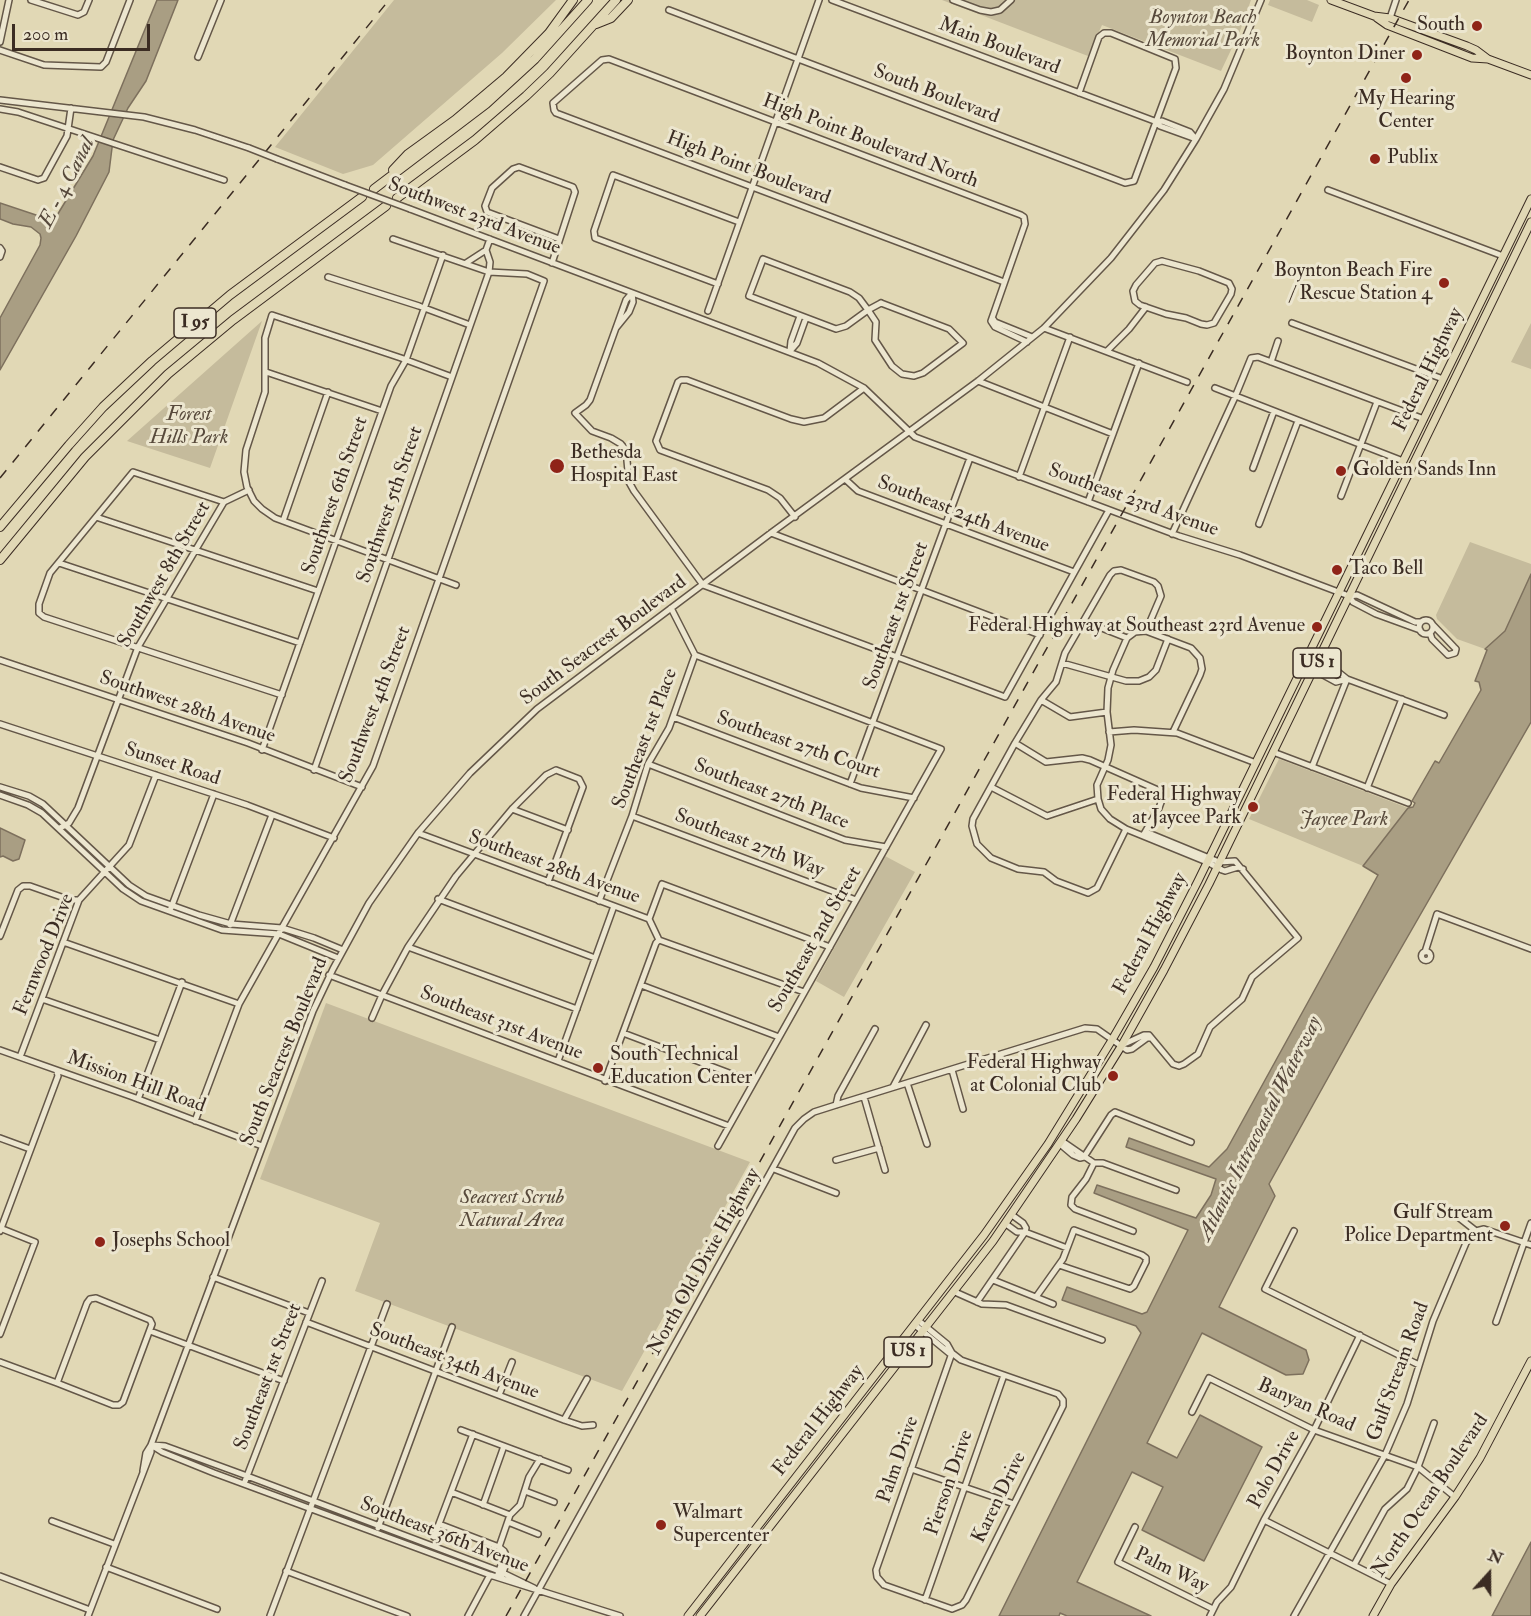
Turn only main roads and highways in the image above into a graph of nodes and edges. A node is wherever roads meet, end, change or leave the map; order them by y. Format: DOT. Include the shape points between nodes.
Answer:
graph roads {
  1 [pos="573,0"];
  2 [pos="588,0"];
  3 [pos="615,0"];
  4 [pos="628,0"];
  5 [pos="1331,0"];
  6 [pos="1374,16"];
  7 [pos="596,24"];
  8 [pos="1488,59"];
  9 [pos="1531,75"];
  10 [pos="363,197"];
  11 [pos="397,198"];
  12 [pos="1531,199"];
  13 [pos="386,206"];
  14 [pos="1531,222"];
  15 [pos="1505,252"];
  16 [pos="1512,261"];
  17 [pos="1508,270"];
  18 [pos="1407,453"];
  19 [pos="1403,461"];
  20 [pos="1414,463"];
  21 [pos="1390,513"];
  22 [pos="0,527"];
  23 [pos="0,560"];
  24 [pos="1310,652"];
  25 [pos="1315,667"];
  26 [pos="1278,718"];
  27 [pos="1256,764"];
  28 [pos="1266,768"];
  29 [pos="1245,810"];
  30 [pos="1061,1124"];
  31 [pos="1061,1142"];
  32 [pos="1048,1144"];
  33 [pos="1047,1164"];
  34 [pos="1531,1361"];
  35 [pos="838,1424"];
  36 [pos="789,1485"];
  37 [pos="799,1491"];
  38 [pos="754,1530"];
  39 [pos="766,1533"];
  40 [pos="753,1550"];
  41 [pos="687,1616"];
  42 [pos="699,1616"];
  43 [pos="1373,1616"];
  1 -- 2 [label="highway" via="518,65 468,110 408,154 374,189 498,93"];
  3 -- 7 [label="highway"];
  4 -- 7 [label="highway" via="611,18"];
  5 -- 6 [label="main road"];
  6 -- 8 [label="main road" via="1387,25 1465,55"];
  6 -- 8 [label="main road" via="1390,18 1476,50"];
  7 -- 11 [label="highway" via="502,118"];
  8 -- 9 [label="main road"];
  10 -- 22 [label="highway, I 95" via="223,301 146,366 63,451"];
  12 -- 15 [label="main road, Federal Highway / US 1"];
  13 -- 23 [label="highway, I 95" via="239,314 162,380 80,464"];
  14 -- 16 [label="main road, Federal Highway / US 1"];
  15 -- 16 [label="main road"];
  15 -- 17 [label="main road"];
  15 -- 18 [label="main road, Federal Highway / US 1"];
  16 -- 17 [label="main road, Federal Highway / US 1"];
  17 -- 20 [label="main road, Federal Highway / US 1"];
  18 -- 19 [label="main road, Federal Highway / US 1"];
  18 -- 20 [label="main road"];
  19 -- 21 [label="main road" via="1407,471"];
  19 -- 24 [label="main road, Federal Highway / US 1"];
  20 -- 21 [label="main road, Federal Highway / US 1"];
  21 -- 25 [label="main road, Federal Highway / US 1"];
  24 -- 25 [label="main road" via="1311,666"];
  24 -- 26 [label="main road, Federal Highway / US 1"];
  25 -- 28 [label="main road, Federal Highway / US 1"];
  26 -- 27 [label="main road, Federal Highway / US 1"];
  26 -- 28 [label="main road" via="1277,729 1263,757"];
  27 -- 29 [label="main road" via="1258,776"];
  27 -- 30 [label="main road, Federal Highway / US 1" via="1178,921"];
  28 -- 29 [label="main road, Federal Highway / US 1"];
  29 -- 31 [label="main road, Federal Highway / US 1" via="1122,1046"];
  30 -- 31 [label="main road" via="1057,1136"];
  30 -- 32 [label="main road, Federal Highway / US 1"];
  31 -- 33 [label="main road, Federal Highway / US 1"];
  32 -- 33 [label="main road"];
  32 -- 35 [label="main road, Federal Highway / US 1" via="984,1235"];
  33 -- 37 [label="main road, Federal Highway / US 1" via="955,1292"];
  34 -- 43 [label="main road, North Ocean Boulevard" via="1496,1431"];
  35 -- 36 [label="main road, Federal Highway / US 1"];
  35 -- 37 [label="main road" via="838,1434 802,1481"];
  36 -- 38 [label="main road, Federal Highway / US 1"];
  36 -- 39 [label="main road" via="785,1497 766,1521"];
  37 -- 39 [label="main road, Federal Highway / US 1"];
  38 -- 40 [label="main road"];
  38 -- 41 [label="main road, Federal Highway / US 1"];
  39 -- 40 [label="main road, Federal Highway / US 1"];
  40 -- 42 [label="main road, Federal Highway / US 1"];
}
